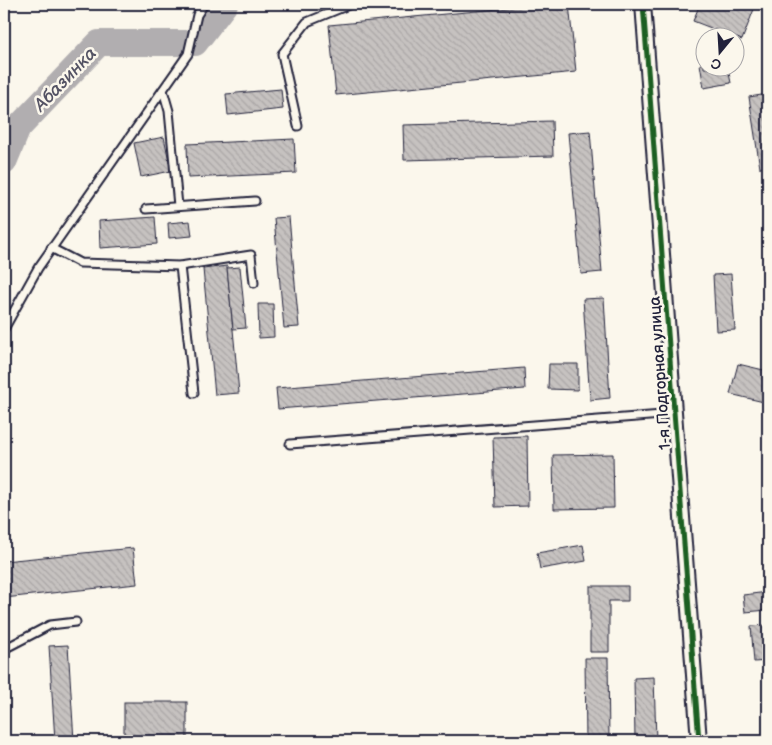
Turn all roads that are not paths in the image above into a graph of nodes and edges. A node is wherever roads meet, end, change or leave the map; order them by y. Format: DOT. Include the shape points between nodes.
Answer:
graph roads {
  1 [pos="204,4"];
  2 [pos="351,4"];
  3 [pos="643,4"];
  4 [pos="163,90"];
  5 [pos="298,126"];
  6 [pos="255,201"];
  7 [pos="178,206"];
  8 [pos="146,210"];
  9 [pos="51,248"];
  10 [pos="180,266"];
  11 [pos="254,283"];
  12 [pos="4,329"];
  13 [pos="194,393"];
  14 [pos="675,414"];
  15 [pos="290,444"];
  16 [pos="76,622"];
  17 [pos="4,649"];
  18 [pos="699,741"];
  1 -- 4 [label="lane" via="196,15 188,54"];
  2 -- 5 [label="lane" via="307,22 282,54"];
  3 -- 14 [label="street, 1-я Подгорная улица"];
  4 -- 7 [label="lane" via="169,111"];
  4 -- 9 [label="lane"];
  6 -- 7 [label="lane"];
  7 -- 8 [label="lane"];
  9 -- 10 [label="lane" via="80,263"];
  9 -- 12 [label="lane"];
  10 -- 11 [label="lane" via="251,255"];
  10 -- 13 [label="lane"];
  14 -- 15 [label="lane"];
  14 -- 18 [label="street, 1-я Подгорная улица"];
  16 -- 17 [label="lane" via="50,626"];
}
